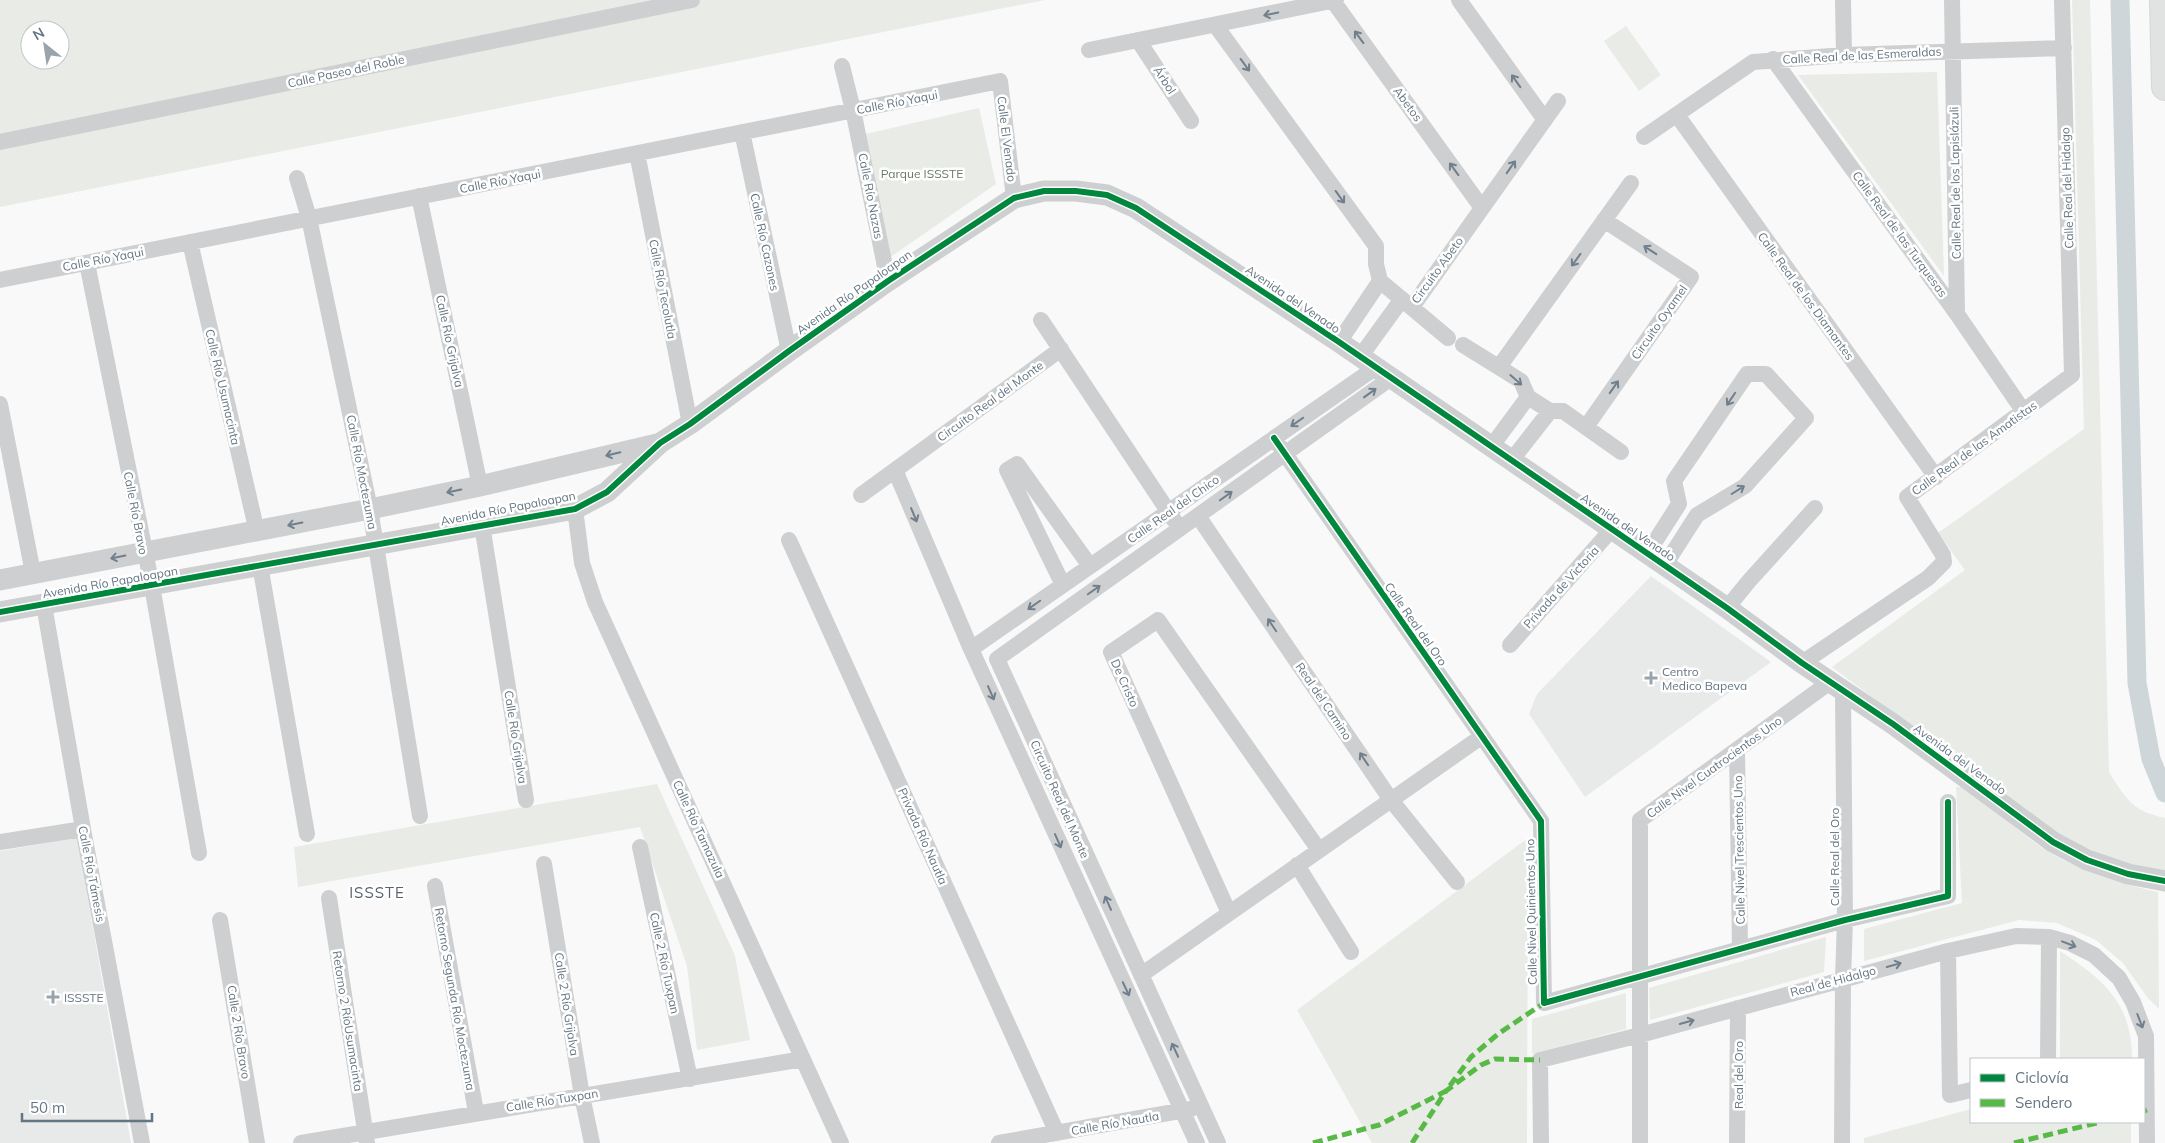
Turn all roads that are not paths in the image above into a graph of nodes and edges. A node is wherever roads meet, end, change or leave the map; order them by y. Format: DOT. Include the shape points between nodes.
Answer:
graph roads {
  1 [pos="692,0"];
  2 [pos="1335,0"];
  3 [pos="1459,0"];
  4 [pos="1843,0"];
  5 [pos="1952,0"];
  6 [pos="2062,0"];
  7 [pos="2163,0"];
  8 [pos="1216,26"];
  9 [pos="1138,40"];
  10 [pos="2064,48"];
  11 [pos="1089,50"];
  12 [pos="1953,51"];
  13 [pos="1844,55"];
  14 [pos="1773,59"];
  15 [pos="842,66"];
  16 [pos="1000,81"];
  17 [pos="2165,87"];
  18 [pos="1558,101"];
  19 [pos="854,110"];
  20 [pos="1677,114"];
  21 [pos="1545,120"];
  22 [pos="1191,121"];
  23 [pos="742,132"];
  24 [pos="1644,137"];
  25 [pos="0,142"];
  26 [pos="637,153"];
  27 [pos="297,178"];
  28 [pos="1631,183"];
  29 [pos="1076,191"];
  30 [pos="419,196"];
  31 [pos="1014,198"];
  32 [pos="1482,208"];
  33 [pos="309,218"];
  34 [pos="1604,220"];
  35 [pos="190,242"];
  36 [pos="87,263"];
  37 [pos="0,280"];
  38 [pos="888,281"];
  39 [pos="1380,281"];
  40 [pos="1407,303"];
  41 [pos="1958,314"];
  42 [pos="1041,320"];
  43 [pos="1339,342"];
  44 [pos="1061,349"];
  45 [pos="789,351"];
  46 [pos="1499,367"];
  47 [pos="1375,368"];
  48 [pos="2072,375"];
  49 [pos="1528,397"];
  50 [pos="0,404"];
  51 [pos="1550,411"];
  52 [pos="2024,412"];
  53 [pos="690,424"];
  54 [pos="1586,427"];
  55 [pos="1274,438"];
  56 [pos="660,443"];
  57 [pos="1491,447"];
  58 [pos="1621,452"];
  59 [pos="1284,455"];
  60 [pos="1511,460"];
  61 [pos="895,470"];
  62 [pos="1936,477"];
  63 [pos="480,486"];
  64 [pos="861,495"];
  65 [pos="1679,504"];
  66 [pos="1815,508"];
  67 [pos="370,509"];
  68 [pos="575,510"];
  69 [pos="1169,512"];
  70 [pos="1697,515"];
  71 [pos="1198,516"];
  72 [pos="482,525"];
  73 [pos="1180,529"];
  74 [pos="1612,529"];
  75 [pos="257,532"];
  76 [pos="789,540"];
  77 [pos="376,544"];
  78 [pos="144,553"];
  79 [pos="1656,560"];
  80 [pos="260,565"];
  81 [pos="1090,566"];
  82 [pos="33,573"];
  83 [pos="0,580"];
  84 [pos="1063,585"];
  85 [pos="152,586"];
  86 [pos="44,605"];
  87 [pos="1727,608"];
  88 [pos="0,612"];
  89 [pos="1510,645"];
  90 [pos="971,649"];
  91 [pos="1802,663"];
  92 [pos="1837,686"];
  93 [pos="1481,737"];
  94 [pos="1737,751"];
  95 [pos="526,800"];
  96 [pos="1391,800"];
  97 [pos="1948,802"];
  98 [pos="420,816"];
  99 [pos="1541,821"];
  100 [pos="83,829"];
  101 [pos="307,834"];
  102 [pos="0,842"];
  103 [pos="640,847"];
  104 [pos="1319,850"];
  105 [pos="199,853"];
  106 [pos="544,864"];
  107 [pos="1297,865"];
  108 [pos="2165,881"];
  109 [pos="1457,882"];
  110 [pos="435,886"];
  111 [pos="329,898"];
  112 [pos="1229,913"];
  113 [pos="220,920"];
  114 [pos="1845,920"];
  115 [pos="2049,937"];
  116 [pos="1740,948"];
  117 [pos="1948,951"];
  118 [pos="1352,952"];
  119 [pos="1140,975"];
  120 [pos="1641,975"];
  121 [pos="1843,978"];
  122 [pos="1738,1008"];
  123 [pos="1640,1035"];
  124 [pos="2048,1058"];
  125 [pos="803,1059"];
  126 [pos="690,1079"];
  127 [pos="1970,1090"];
  128 [pos="582,1096"];
  129 [pos="1202,1107"];
  130 [pos="1182,1111"];
  131 [pos="476,1112"];
  132 [pos="1058,1133"];
  133 [pos="366,1138"];
  134 [pos="142,1143"];
  135 [pos="257,1143"];
  136 [pos="301,1143"];
  137 [pos="592,1143"];
  138 [pos="841,1143"];
  139 [pos="999,1143"];
  140 [pos="1197,1143"];
  141 [pos="1218,1143"];
  142 [pos="1541,1143"];
  143 [pos="1640,1143"];
  144 [pos="1737,1143"];
  145 [pos="1842,1143"];
  146 [pos="2147,1143"];
  1 -- 25 [label="street, Calle Paseo del Roble"];
  2 -- 8 [label="street, one-way"];
  32 -- 2 [label="street, Abetos, one-way"];
  21 -- 3 [label="street, one-way"];
  4 -- 13 [label="street"];
  5 -- 12 [label="street, Calle Real de los Lapislázuli"];
  6 -- 10 [label="street, Calle Real del Hidalgo"];
  7 -- 17 [label="main road"];
  8 -- 9 [label="street"];
  8 -- 39 [label="street, one-way" via="1376,246"];
  9 -- 11 [label="street"];
  9 -- 22 [label="street, Árbol"];
  10 -- 12 [label="street, Calle Real de las Esmeraldas"];
  10 -- 48 [label="street, Calle Real del Hidalgo"];
  12 -- 13 [label="street, Calle Real de las Esmeraldas"];
  12 -- 41 [label="street, Calle Real de los Lapislázuli"];
  13 -- 14 [label="street, Calle Real de las Esmeraldas"];
  14 -- 20 [label="street, Calle Real de las Esmeraldas" via="1752,62"];
  14 -- 41 [label="street, Calle Real de las Turquesas"];
  15 -- 19 [label="street, Calle Río Nazas"];
  16 -- 19 [label="street, Calle Río Yaqui"];
  16 -- 31 [label="street, Calle El Venado"];
  18 -- 21 [label="street, Circuito Abeto"];
  19 -- 23 [label="street, Calle Río Yaqui"];
  19 -- 38 [label="street, Calle Río Nazas"];
  20 -- 24 [label="street, Calle Real de las Esmeraldas"];
  20 -- 62 [label="street, Calle Real de los Diamantes"];
  32 -- 21 [label="street, Circuito Abeto, one-way"];
  23 -- 26 [label="street, Calle Río Yaqui"];
  23 -- 45 [label="street, Calle Río Cazones"];
  26 -- 30 [label="street, Calle Río Yaqui"];
  26 -- 53 [label="street, Calle Río Tecolutla"];
  27 -- 33 [label="street, Calle Río Moctezuma"];
  28 -- 34 [label="street"];
  29 -- 31 [label="street, Avenida Río Papaloapan" via="1044,191"];
  29 -- 43 [label="street, Avenida del Venado" via="1106,196 1136,208"];
  30 -- 33 [label="street, Calle Río Yaqui"];
  30 -- 63 [label="street, Calle Río Grijalva"];
  31 -- 38 [label="street, Avenida Río Papaloapan"];
  32 -- 40 [label="street, Circuito Abeto"];
  33 -- 35 [label="street, Calle Río Yaqui"];
  33 -- 67 [label="street, Calle Río Moctezuma"];
  34 -- 46 [label="street, one-way"];
  54 -- 34 [label="street, Circuito Oyamel, one-way" via="1691,277"];
  35 -- 36 [label="street, Calle Río Yaqui"];
  35 -- 75 [label="street, Calle Río Usumacinta"];
  36 -- 37 [label="street, Calle Río Yaqui"];
  36 -- 78 [label="street, Calle Río Bravo"];
  38 -- 45 [label="street, Avenida Río Papaloapan"];
  39 -- 40 [label="street, Circuito Abeto"];
  39 -- 43 [label="street"];
  40 -- 46 [label="street" via="1456,341"];
  40 -- 47 [label="street"];
  41 -- 52 [label="street, Calle Real de las Turquesas"];
  42 -- 44 [label="street"];
  43 -- 47 [label="street, Avenida del Venado"];
  44 -- 61 [label="street, Circuito Real del Monte"];
  44 -- 69 [label="street"];
  45 -- 53 [label="street, Avenida Río Papaloapan"];
  46 -- 49 [label="street, one-way" via="1521,381"];
  47 -- 55 [label="street, Calle Real del Chico, one-way"];
  47 -- 57 [label="street, Avenida del Venado"];
  59 -- 47 [label="street, Circuito Real del Monte, one-way"];
  48 -- 52 [label="street, Calle Real de las Amatistas"];
  49 -- 51 [label="street"];
  49 -- 57 [label="street"];
  50 -- 82 [label="street"];
  51 -- 54 [label="street" via="1563,411"];
  51 -- 60 [label="street"];
  52 -- 62 [label="street, Calle Real de las Amatistas"];
  53 -- 56 [label="street, Avenida Río Papaloapan"];
  54 -- 58 [label="street"];
  55 -- 59 [label="street, Calle Real del Oro"];
  55 -- 69 [label="street, Calle Real del Chico"];
  56 -- 63 [label="street, Avenida Río Papaloapan, one-way"];
  56 -- 68 [label="street, Avenida Río Papaloapan" via="607,492"];
  57 -- 60 [label="street, Avenida del Venado"];
  71 -- 59 [label="street, Circuito Real del Monte, one-way"];
  59 -- 93 [label="street, Calle Real del Oro"];
  60 -- 74 [label="street, Avenida del Venado"];
  61 -- 64 [label="street, Circuito Real del Monte"];
  61 -- 90 [label="street, Circuito Real del Monte, one-way"];
  62 -- 91 [label="street, Calle Real de las Amatistas" via="1907,498 1943,555 1944,562 1928,578"];
  63 -- 67 [label="street, Avenida Río Papaloapan, one-way"];
  65 -- 70 [label="street"];
  70 -- 65 [label="street, one-way" via="1745,486 1806,418 1766,374 1748,374 1674,481"];
  65 -- 79 [label="street"];
  66 -- 87 [label="street"];
  67 -- 75 [label="street, Avenida Río Papaloapan, one-way"];
  67 -- 77 [label="street, Calle Río Moctezuma"];
  68 -- 72 [label="street, Avenida Río Papaloapan"];
  68 -- 125 [label="street, Calle Río Tamazula" via="582,563 595,602"];
  69 -- 73 [label="street"];
  69 -- 81 [label="street, Calle Real del Chico"];
  70 -- 79 [label="street"];
  71 -- 73 [label="street, Circuito Real del Monte"];
  96 -- 71 [label="street, Real del Camino, one-way"];
  72 -- 77 [label="street, Avenida Río Papaloapan"];
  72 -- 95 [label="street, Calle Río Grijalva"];
  119 -- 73 [label="street, Circuito Real del Monte, one-way" via="997,659"];
  74 -- 79 [label="street, Avenida del Venado"];
  74 -- 89 [label="street, Privada de Victoria"];
  75 -- 78 [label="street, Avenida Río Papaloapan"];
  76 -- 132 [label="street, Privada Río Nautla"];
  77 -- 80 [label="street, Avenida Río Papaloapan"];
  77 -- 98 [label="street, Calle Río Moctezuma"];
  78 -- 82 [label="street, Avenida Río Papaloapan, one-way"];
  78 -- 85 [label="street, Calle Río Bravo"];
  79 -- 87 [label="street, Avenida del Venado"];
  80 -- 85 [label="street, Avenida Río Papaloapan"];
  80 -- 101 [label="street"];
  81 -- 84 [label="street, Calle Real del Chico"];
  81 -- 84 [label="street" via="1017,464 1008,470"];
  82 -- 83 [label="street, Avenida Río Papaloapan"];
  84 -- 90 [label="street, Calle Real del Chico, one-way"];
  85 -- 86 [label="street, Avenida Río Papaloapan"];
  85 -- 105 [label="street, Calle Río Bravo"];
  86 -- 88 [label="street, Avenida Río Papaloapan"];
  86 -- 100 [label="street, Calle Río Támesis"];
  87 -- 91 [label="street, Avenida del Venado"];
  90 -- 130 [label="street, Circuito Real del Monte, one-way"];
  91 -- 92 [label="street, Avenida del Venado"];
  92 -- 94 [label="street, Calle Nivel Cuatrocientos Uno"];
  92 -- 108 [label="street, Avenida del Venado" via="2053,842 2087,860 2128,874"];
  92 -- 114 [label="street, Calle Real del Oro"];
  93 -- 96 [label="street"];
  93 -- 99 [label="street, Calle Real del Oro"];
  94 -- 116 [label="street, Calle Nivel Trescientos Uno"];
  94 -- 120 [label="street, Calle Nivel Cuatrocientos Uno" via="1640,820"];
  96 -- 104 [label="street"];
  96 -- 109 [label="street, Real del Camino"];
  97 -- 114 [label="street" via="1948,896"];
  99 -- 120 [label="street, Calle Nivel Quinientos Uno" via="1544,1003"];
  100 -- 102 [label="street"];
  100 -- 134 [label="street, Calle Río Támesis"];
  103 -- 126 [label="street, Calle 2 Río Tuxpan"];
  104 -- 107 [label="street"];
  104 -- 112 [label="street, De Cristo" via="1158,620 1111,652"];
  106 -- 128 [label="street, Calle 2 Río Grijalva"];
  107 -- 112 [label="street"];
  107 -- 118 [label="street"];
  110 -- 131 [label="street, Retorno Segunda Río Moctezuma"];
  111 -- 133 [label="street, Retorno 2 RíoUsumacinta"];
  112 -- 119 [label="street"];
  113 -- 135 [label="street, Calle 2 Río Bravo"];
  114 -- 116 [label="street"];
  114 -- 121 [label="street, Calle Real del Oro"];
  115 -- 117 [label="street, Real de Hidalgo" via="2016,936"];
  115 -- 124 [label="street"];
  115 -- 146 [label="street, Real de Hidalgo, one-way" via="2094,955 2119,978 2133,1002 2146,1036"];
  116 -- 120 [label="street"];
  121 -- 117 [label="street, Real de Hidalgo, one-way"];
  117 -- 127 [label="street" via="1950,1095"];
  129 -- 119 [label="street, Circuito Real del Monte, one-way"];
  120 -- 123 [label="street, Calle Nivel Cuatrocientos Uno"];
  121 -- 122 [label="street, Real de Hidalgo"];
  121 -- 145 [label="street, Calle Real del Oro"];
  123 -- 122 [label="street, Real de Hidalgo, one-way"];
  122 -- 144 [label="street, Real del Oro"];
  123 -- 142 [label="street, Real de Hidalgo" via="1540,1060"];
  123 -- 143 [label="street, Calle Nivel Cuatrocientos Uno"];
  125 -- 126 [label="street, Calle Río Tuxpan"];
  125 -- 138 [label="street, Calle Río Tamazula"];
  126 -- 128 [label="street, Calle Río Tuxpan"];
  128 -- 131 [label="street, Calle Río Tuxpan"];
  128 -- 137 [label="street, Calle 2 Río Grijalva"];
  129 -- 130 [label="street, Calle Río Nautla"];
  129 -- 141 [label="street, Circuito Real del Monte"];
  130 -- 132 [label="street, Calle Río Nautla"];
  130 -- 140 [label="street, Circuito Real del Monte"];
  131 -- 133 [label="street, Calle Río Tuxpan"];
  132 -- 139 [label="street, Calle Río Nautla"];
  133 -- 136 [label="street, Calle Río Tuxpan"];
}
